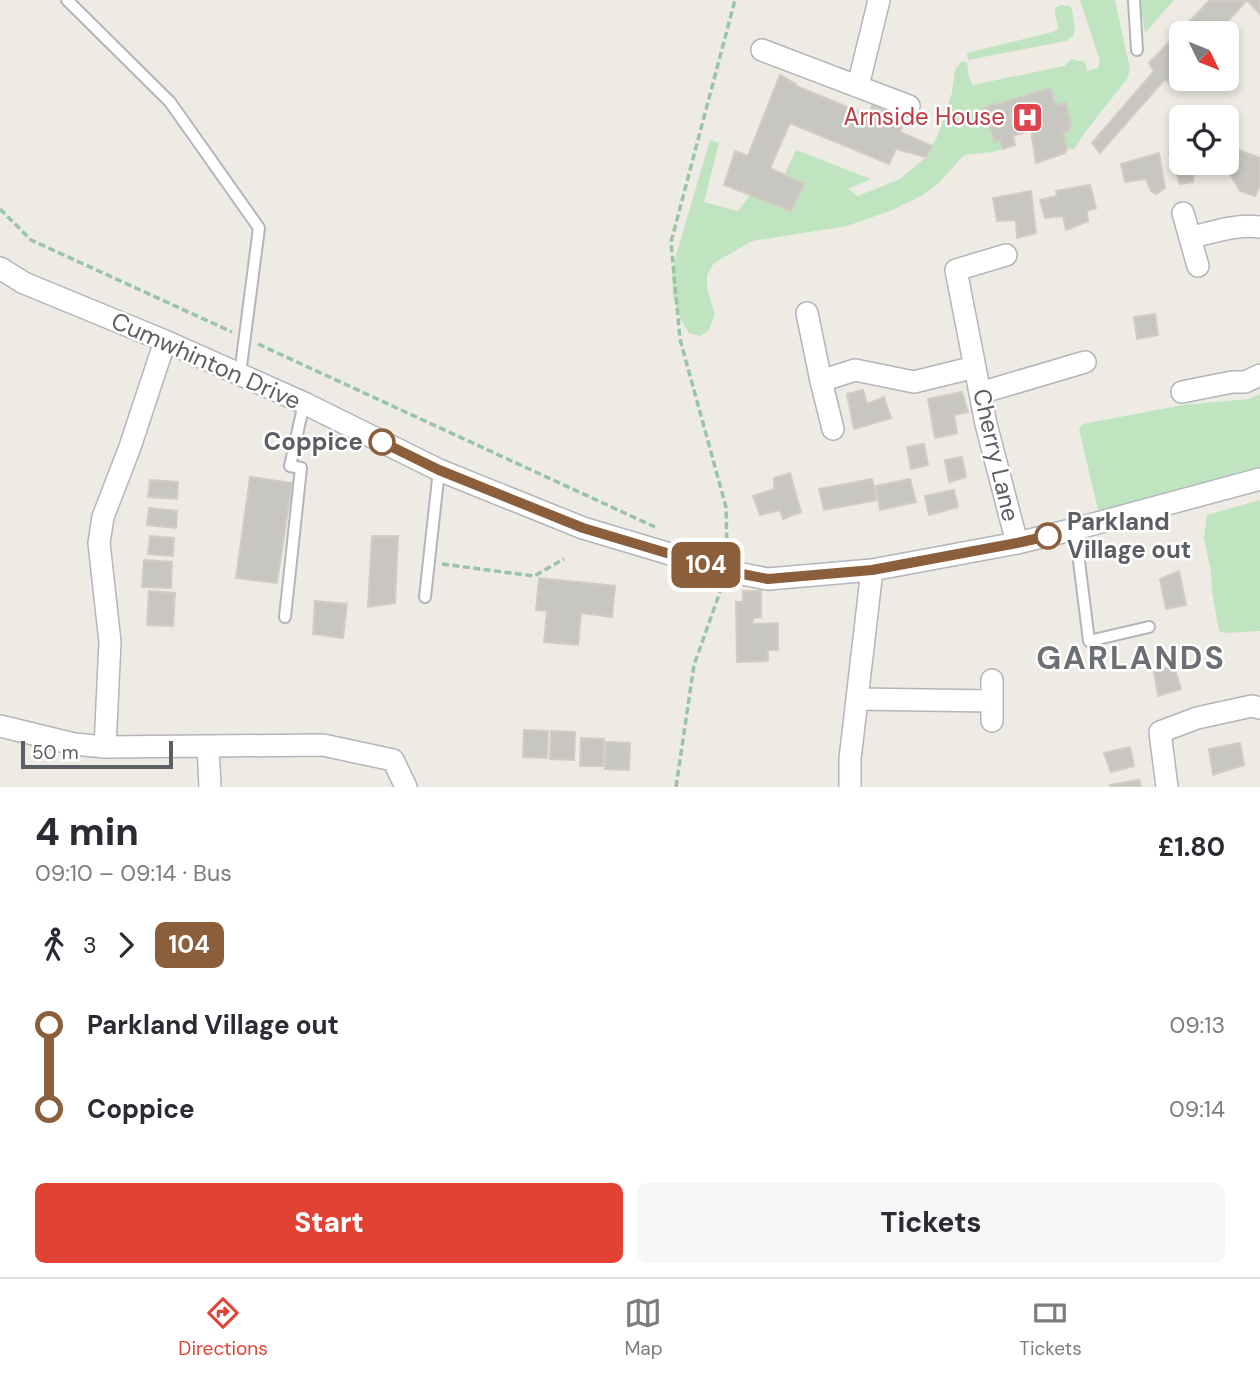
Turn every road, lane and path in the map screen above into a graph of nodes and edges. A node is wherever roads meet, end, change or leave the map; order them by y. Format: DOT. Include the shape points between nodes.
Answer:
graph roads {
  1 [pos="67,0"];
  2 [pos="735,0"];
  3 [pos="879,0"];
  4 [pos="1134,0"];
  5 [pos="762,50"];
  6 [pos="1137,50"];
  7 [pos="858,86"];
  8 [pos="908,106"];
  9 [pos="0,209"];
  10 [pos="1182,213"];
  11 [pos="1260,227"];
  12 [pos="1190,238"];
  13 [pos="1006,255"];
  14 [pos="1198,266"];
  15 [pos="0,268"];
  16 [pos="807,313"];
  17 [pos="245,338"];
  18 [pos="165,341"];
  19 [pos="1085,362"];
  20 [pos="975,367"];
  21 [pos="240,374"];
  22 [pos="1260,376"];
  23 [pos="821,381"];
  24 [pos="1182,392"];
  25 [pos="980,393"];
  26 [pos="304,403"];
  27 [pos="833,429"];
  28 [pos="439,470"];
  29 [pos="1260,479"];
  30 [pos="660,529"];
  31 [pos="1075,529"];
  32 [pos="1017,543"];
  33 [pos="564,559"];
  34 [pos="429,562"];
  35 [pos="872,570"];
  36 [pos="727,571"];
  37 [pos="425,597"];
  38 [pos="285,617"];
  39 [pos="1149,627"];
  40 [pos="857,699"];
  41 [pos="992,701"];
  42 [pos="1260,708"];
  43 [pos="0,726"];
  44 [pos="208,746"];
  45 [pos="105,747"];
  46 [pos="210,787"];
  47 [pos="405,787"];
  48 [pos="676,787"];
  49 [pos="850,787"];
  50 [pos="1167,787"];
  1 -- 17 [label="lane" via="170,102 259,228"];
  2 -- 36 [label="path" via="671,242 680,339 726,507"];
  3 -- 7 [label="street"];
  4 -- 6 [label="lane"];
  5 -- 7 [label="street"];
  7 -- 8 [label="street"];
  9 -- 17 [label="path" via="31,240"];
  10 -- 12 [label="street"];
  11 -- 12 [label="street" via="1233,227"];
  12 -- 14 [label="street"];
  13 -- 20 [label="street, Cherry Lane" via="956,270"];
  15 -- 18 [label="street, Cumwhinton Drive" via="24,283"];
  16 -- 23 [label="street"];
  17 -- 21 [label="lane"];
  17 -- 30 [label="path"];
  18 -- 21 [label="street, Cumwhinton Drive"];
  18 -- 45 [label="street" via="103,517 99,543 110,642"];
  19 -- 25 [label="street"];
  20 -- 23 [label="street, Cherry Lane" via="914,382 855,370"];
  20 -- 25 [label="street, Cherry Lane"];
  21 -- 26 [label="street, Cumwhinton Drive"];
  22 -- 24 [label="street"];
  23 -- 27 [label="street"];
  25 -- 32 [label="street, Cherry Lane"];
  26 -- 28 [label="street, Cumwhinton Drive"];
  26 -- 38 [label="lane" via="290,466 301,468"];
  28 -- 34 [label="lane"];
  28 -- 36 [label="street, Cumwhinton Drive" via="583,528"];
  29 -- 31 [label="street, Cumwhinton Drive"];
  31 -- 32 [label="street, Cumwhinton Drive"];
  31 -- 39 [label="lane" via="1089,641"];
  32 -- 35 [label="street, Cumwhinton Drive"];
  33 -- 34 [label="path" via="534,576"];
  34 -- 37 [label="lane"];
  35 -- 36 [label="street, Cumwhinton Drive" via="768,579"];
  35 -- 40 [label="street"];
  36 -- 48 [label="path" via="694,665"];
  40 -- 41 [label="street"];
  40 -- 49 [label="street"];
  42 -- 50 [label="street" via="1196,718 1160,732"];
  43 -- 45 [label="street"];
  44 -- 45 [label="street"];
  44 -- 46 [label="street"];
  44 -- 47 [label="street" via="323,745 393,760"];
}
